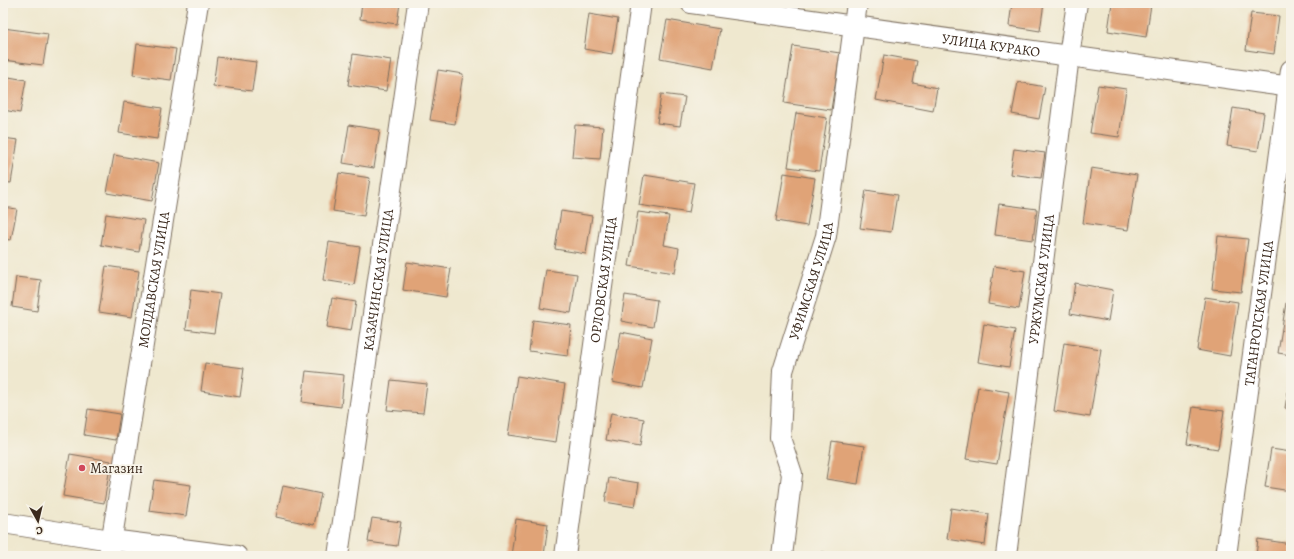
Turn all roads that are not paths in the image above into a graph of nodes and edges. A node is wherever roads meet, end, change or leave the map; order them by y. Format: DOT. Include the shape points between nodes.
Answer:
graph roads {
  1 [pos="198,3"];
  2 [pos="418,3"];
  3 [pos="641,3"];
  4 [pos="691,3"];
  5 [pos="857,3"];
  6 [pos="1077,3"];
  7 [pos="854,27"];
  8 [pos="1069,56"];
  9 [pos="1290,81"];
  10 [pos="3,523"];
  11 [pos="110,548"];
  12 [pos="237,556"];
  13 [pos="338,556"];
  14 [pos="565,556"];
  15 [pos="782,556"];
  16 [pos="1006,556"];
  17 [pos="1226,556"];
  1 -- 11 [label="street, МОЛДАВСКАЯ УЛИЦА"];
  2 -- 13 [label="street, КАЗАЧИНСКАЯ УЛИЦА"];
  3 -- 14 [label="street, ОРЛОВСКАЯ УЛИЦА"];
  4 -- 7 [label="street, УЛИЦА КУРАКО"];
  5 -- 7 [label="street, УФИМСКАЯ УЛИЦА"];
  6 -- 8 [label="street, УРЖУМСКАЯ УЛИЦА"];
  7 -- 8 [label="street, УЛИЦА КУРАКО"];
  7 -- 15 [label="street, УФИМСКАЯ УЛИЦА" via="826,236 783,371 780,438 792,474"];
  8 -- 9 [label="street, УЛИЦА КУРАКО"];
  8 -- 16 [label="street, УРЖУМСКАЯ УЛИЦА"];
  9 -- 17 [label="street, ТАГАНРОГСКАЯ УЛИЦА"];
  10 -- 11 [label="street"];
  11 -- 12 [label="street"];
}
